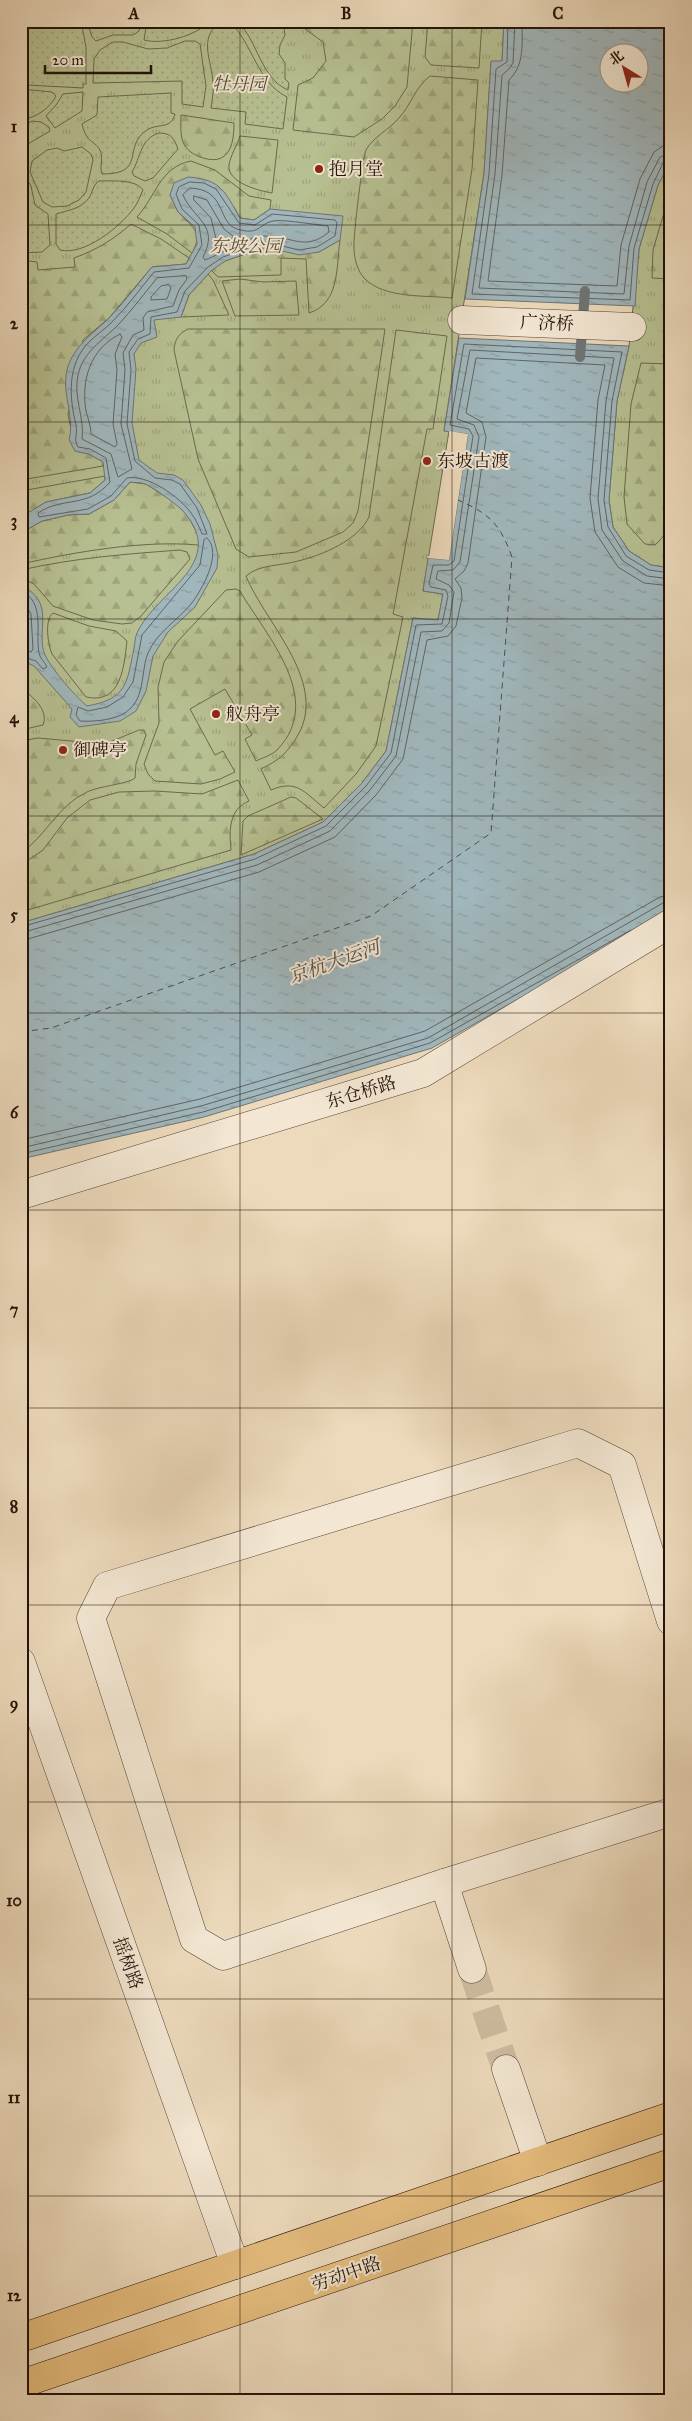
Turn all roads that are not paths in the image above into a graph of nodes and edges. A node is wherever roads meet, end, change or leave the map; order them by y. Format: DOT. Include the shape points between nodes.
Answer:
graph roads {
  1 [pos="462,320"];
  2 [pos="632,327"];
  3 [pos="671,923"];
  4 [pos="21,1195"];
  5 [pos="671,1621"];
  6 [pos="21,1662"];
  7 [pos="671,1812"];
  8 [pos="444,1883"];
  9 [pos="472,1969"];
  10 [pos="506,2069"];
  11 [pos="671,2116"];
  12 [pos="538,2162"];
  13 [pos="671,2163"];
  14 [pos="235,2265"];
  15 [pos="21,2338"];
  16 [pos="21,2384"];
  1 -- 2 [label="street, 广济桥"];
  3 -- 4 [label="street, 东仓桥路" via="423,1073"];
  5 -- 8 [label="street" via="622,1465 578,1443 107,1586 91,1618 194,1939 223,1956"];
  6 -- 14 [label="street, 摇树路"];
  7 -- 8 [label="street"];
  8 -- 9 [label="street"];
  10 -- 12 [label="street"];
  11 -- 12 [label="main road"];
  12 -- 14 [label="main road"];
  13 -- 16 [label="main road, 劳动中路"];
  14 -- 15 [label="main road"];
}
